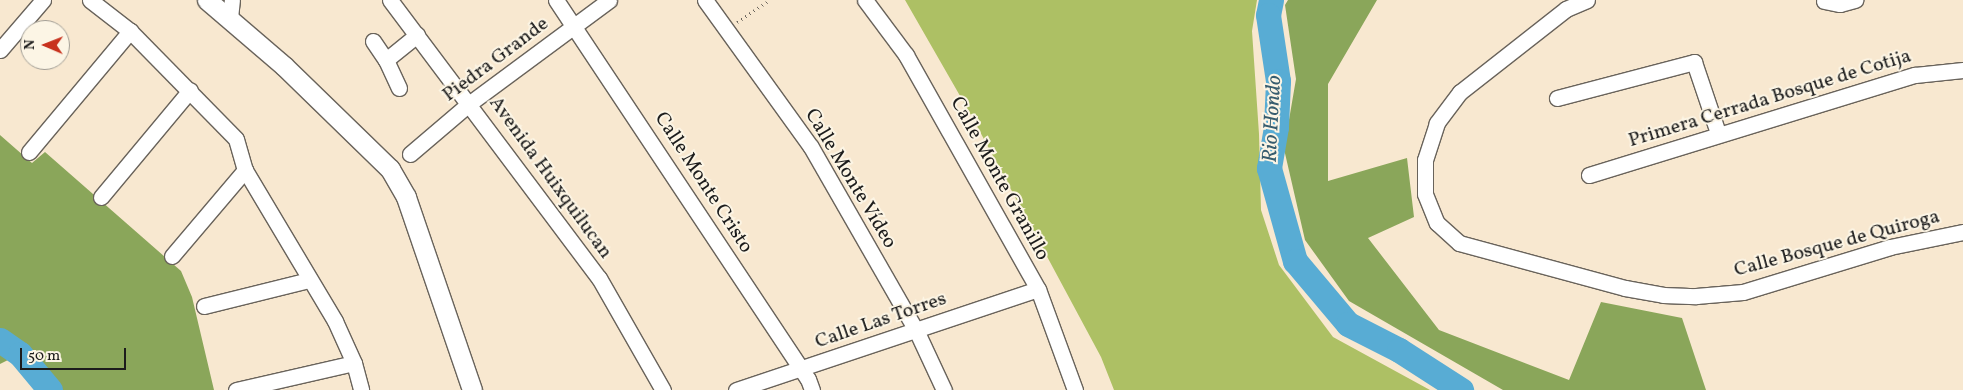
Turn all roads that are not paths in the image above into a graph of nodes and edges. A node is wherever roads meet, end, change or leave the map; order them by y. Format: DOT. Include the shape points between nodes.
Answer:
graph roads {
  1 [pos="43,0"];
  2 [pos="90,0"];
  3 [pos="207,0"];
  4 [pos="390,0"];
  5 [pos="556,0"];
  6 [pos="609,0"];
  7 [pos="705,0"];
  8 [pos="865,0"];
  9 [pos="1587,0"];
  10 [pos="1855,0"];
  11 [pos="1824,1"];
  12 [pos="231,9"];
  13 [pos="575,25"];
  14 [pos="130,31"];
  15 [pos="417,35"];
  16 [pos="374,41"];
  17 [pos="0,50"];
  18 [pos="386,60"];
  19 [pos="1963,70"];
  20 [pos="399,88"];
  21 [pos="190,90"];
  22 [pos="1557,98"];
  23 [pos="470,103"];
  24 [pos="1718,134"];
  25 [pos="29,152"];
  26 [pos="410,154"];
  27 [pos="245,170"];
  28 [pos="1589,175"];
  29 [pos="101,197"];
  30 [pos="1963,232"];
  31 [pos="172,256"];
  32 [pos="309,280"];
  33 [pos="1038,289"];
  34 [pos="204,306"];
  35 [pos="916,330"];
  36 [pos="354,363"];
  37 [pos="802,368"];
  38 [pos="236,390"];
  39 [pos="361,390"];
  40 [pos="472,390"];
  41 [pos="663,390"];
  42 [pos="736,390"];
  43 [pos="812,390"];
  44 [pos="944,390"];
  45 [pos="1075,390"];
  1 -- 17 [label="street"];
  2 -- 14 [label="street"];
  3 -- 12 [label="main road"];
  4 -- 15 [label="street, Avenida Huixquilucan"];
  5 -- 13 [label="street, Calle Monte Cristo"];
  6 -- 13 [label="street, Piedra Grande"];
  7 -- 35 [label="street, Calle Monte Vídeo" via="811,147"];
  8 -- 33 [label="street, Calle Monte Granillo" via="906,55"];
  9 -- 30 [label="street, Calle Bosque de Quiroga" via="1566,9 1460,92 1437,123 1425,160 1424,194 1436,223 1459,243 1625,288 1696,296 1743,292 1890,247"];
  10 -- 11 [label="street" via="1840,4"];
  12 -- 40 [label="main road" via="390,169 406,197"];
  13 -- 23 [label="street, Piedra Grande"];
  13 -- 37 [label="street, Calle Monte Cristo"];
  14 -- 21 [label="street"];
  14 -- 25 [label="street"];
  15 -- 18 [label="street"];
  15 -- 23 [label="street, Avenida Huixquilucan"];
  16 -- 18 [label="street"];
  18 -- 20 [label="street"];
  19 -- 24 [label="street, Primera Cerrada Bosque de Cotija" via="1915,75"];
  21 -- 27 [label="street" via="236,139"];
  21 -- 29 [label="street"];
  22 -- 24 [label="street" via="1694,62"];
  23 -- 26 [label="street, Piedra Grande"];
  23 -- 41 [label="street, Avenida Huixquilucan" via="599,278"];
  24 -- 28 [label="street, Primera Cerrada Bosque de Cotija"];
  27 -- 31 [label="street"];
  27 -- 32 [label="street"];
  32 -- 34 [label="street"];
  32 -- 36 [label="street" via="335,321"];
  33 -- 35 [label="street, Calle Las Torres"];
  33 -- 45 [label="street, Calle Monte Granillo"];
  35 -- 37 [label="street, Calle Las Torres"];
  35 -- 44 [label="street, Calle Monte Vídeo"];
  36 -- 38 [label="street"];
  36 -- 39 [label="street"];
  37 -- 42 [label="street, Calle Las Torres"];
  37 -- 43 [label="street, Calle Monte Cristo"];
}
